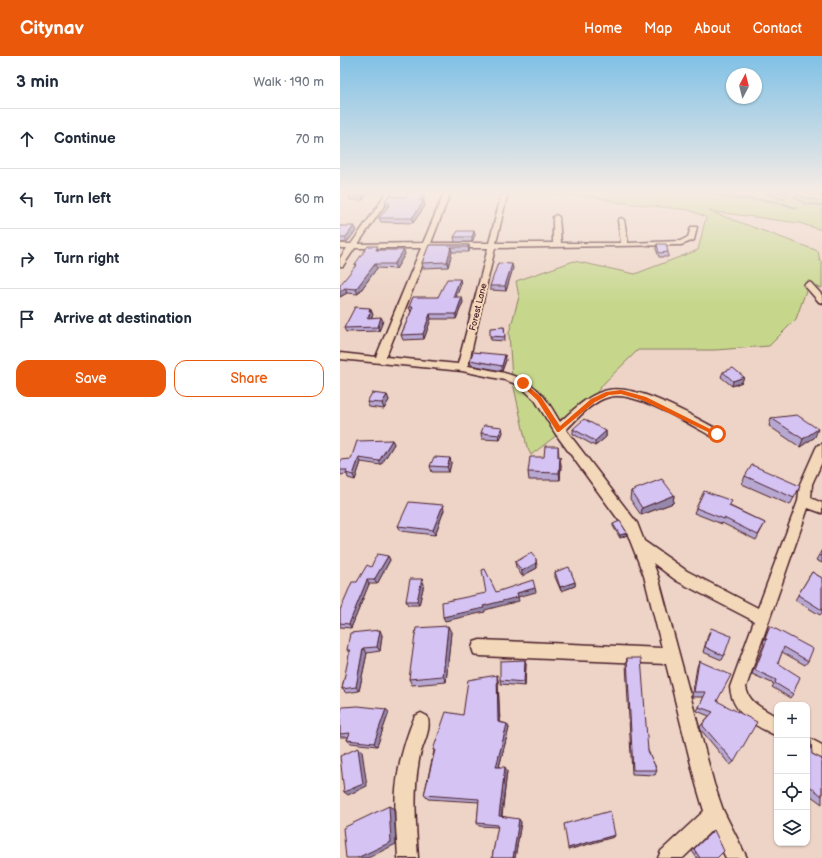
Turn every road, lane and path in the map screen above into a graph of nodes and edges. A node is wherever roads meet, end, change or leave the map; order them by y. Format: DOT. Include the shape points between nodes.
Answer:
graph roads {
  1 [pos="365,228"];
  2 [pos="433,228"];
  3 [pos="497,228"];
  4 [pos="556,228"];
  5 [pos="622,228"];
  6 [pos="694,229"];
  7 [pos="426,245"];
  8 [pos="494,245"];
  9 [pos="557,245"];
  10 [pos="625,245"];
  11 [pos="340,246"];
  12 [pos="354,246"];
  13 [pos="340,264"];
  14 [pos="808,284"];
  15 [pos="822,300"];
  16 [pos="340,356"];
  17 [pos="380,358"];
  18 [pos="462,368"];
  19 [pos="559,430"];
  20 [pos="717,434"];
  21 [pos="822,448"];
  22 [pos="804,500"];
  23 [pos="822,508"];
  24 [pos="640,546"];
  25 [pos="764,618"];
  26 [pos="480,648"];
  27 [pos="672,656"];
  28 [pos="421,722"];
  29 [pos="774,725"];
  30 [pos="810,748"];
  31 [pos="822,756"];
  32 [pos="715,814"];
  33 [pos="408,858"];
  34 [pos="668,858"];
  35 [pos="737,858"];
  1 -- 12 [label="street"];
  2 -- 7 [label="street"];
  3 -- 8 [label="street, Forest Lane"];
  4 -- 9 [label="street"];
  5 -- 10 [label="street"];
  6 -- 10 [label="street" via="691,238 681,243"];
  7 -- 8 [label="street"];
  7 -- 12 [label="street"];
  7 -- 17 [label="street"];
  8 -- 9 [label="street"];
  8 -- 18 [label="street, Forest Lane"];
  9 -- 10 [label="street"];
  11 -- 12 [label="street"];
  12 -- 13 [label="street"];
  14 -- 15 [label="street"];
  16 -- 17 [label="street"];
  17 -- 18 [label="street"];
  18 -- 19 [label="street" via="507,377 523,383 539,398"];
  19 -- 20 [label="street" via="593,401 608,393 621,392 644,398"];
  19 -- 24 [label="street" via="632,527"];
  21 -- 22 [label="street" via="806,484"];
  22 -- 23 [label="street"];
  22 -- 25 [label="street"];
  24 -- 25 [label="street" via="682,576"];
  24 -- 27 [label="street" via="651,576"];
  25 -- 29 [label="street" via="738,687 739,698 749,710"];
  26 -- 27 [label="street"];
  27 -- 32 [label="street"];
  28 -- 33 [label="street" via="410,758 405,791"];
  30 -- 31 [label="street"];
  32 -- 34 [label="street"];
  32 -- 35 [label="street"];
}
